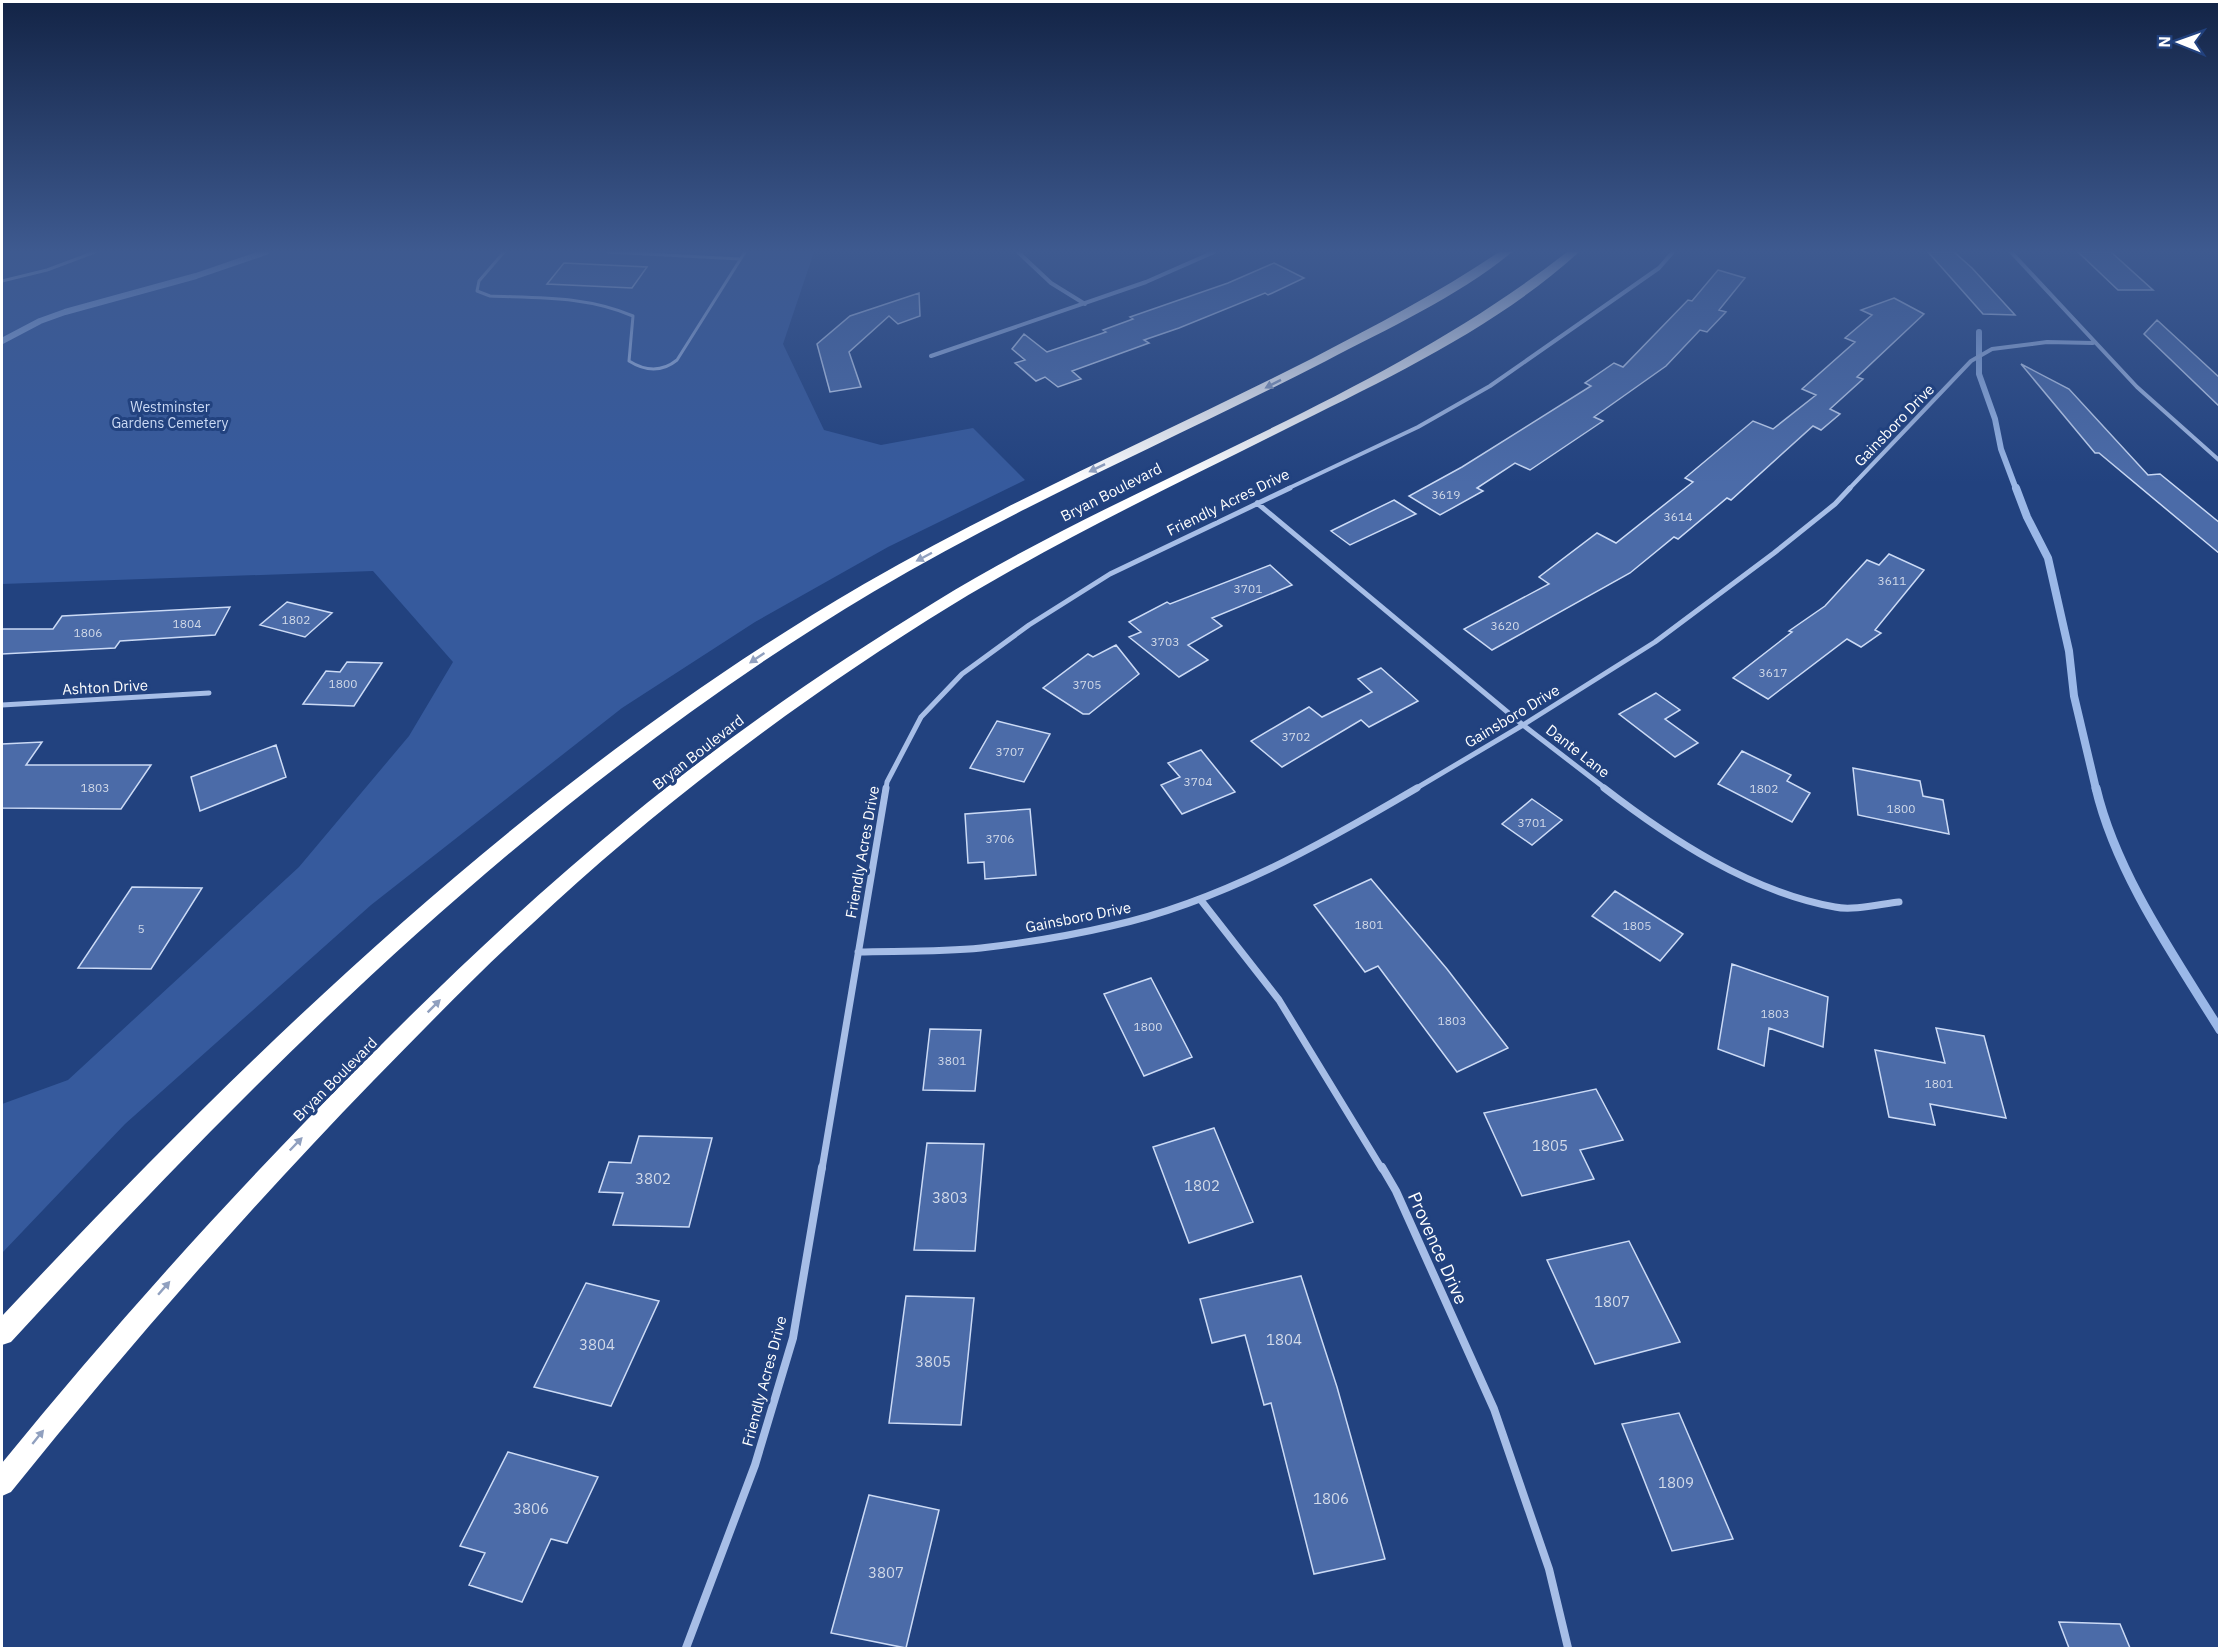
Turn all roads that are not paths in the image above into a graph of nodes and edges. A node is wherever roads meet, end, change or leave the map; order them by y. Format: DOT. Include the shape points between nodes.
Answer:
graph roads {
  1 [pos="635,329"];
  2 [pos="696,329"];
  3 [pos="1011,329"];
  4 [pos="1378,329"];
  5 [pos="1461,329"];
  6 [pos="1572,329"];
  7 [pos="2080,329"];
  8 [pos="2092,343"];
  9 [pos="931,356"];
  10 [pos="2220,461"];
  11 [pos="1257,502"];
  12 [pos="210,693"];
  13 [pos="2,705"];
  14 [pos="1523,724"];
  15 [pos="1200,899"];
  16 [pos="1899,902"];
  17 [pos="858,952"];
  18 [pos="2,1333"];
  19 [pos="2,1483"];
  20 [pos="687,1648"];
  21 [pos="1568,1648"];
  1 -- 2 [label="lane" via="630,361 640,369 656,370 670,367 677,360"];
  3 -- 9 [label="street"];
  4 -- 18 [label="highway, Bryan Boulevard, one-way" via="910,564 768,651 634,744 481,866 298,1027"];
  19 -- 5 [label="highway, Bryan Boulevard, one-way" via="168,1283 296,1144 475,965 582,869 698,774 816,687 949,601 1130,502 1400,365"];
  6 -- 11 [label="street, Friendly Acres Drive" via="1490,387 1418,427"];
  7 -- 8 [label="street"];
  8 -- 10 [label="street" via="2184,432"];
  8 -- 14 [label="street, Gainsboro Drive" via="2047,342 1992,349 1971,362 1835,504 1655,642"];
  11 -- 14 [label="street, Dante Lane"];
  11 -- 17 [label="street, Friendly Acres Drive" via="1110,574 1029,625 962,674 921,717 887,782"];
  12 -- 13 [label="street, Ashton Drive"];
  14 -- 15 [label="street, Gainsboro Drive" via="1365,818"];
  14 -- 16 [label="street, Dante Lane" via="1629,807 1725,868 1772,889 1837,908"];
  15 -- 17 [label="street, Gainsboro Drive" via="1112,926 980,948"];
  15 -- 21 [label="street, Provence Drive" via="1280,1000 1396,1191 1494,1409 1549,1569"];
  17 -- 20 [label="street, Friendly Acres Drive" via="793,1338 755,1465"];
}
